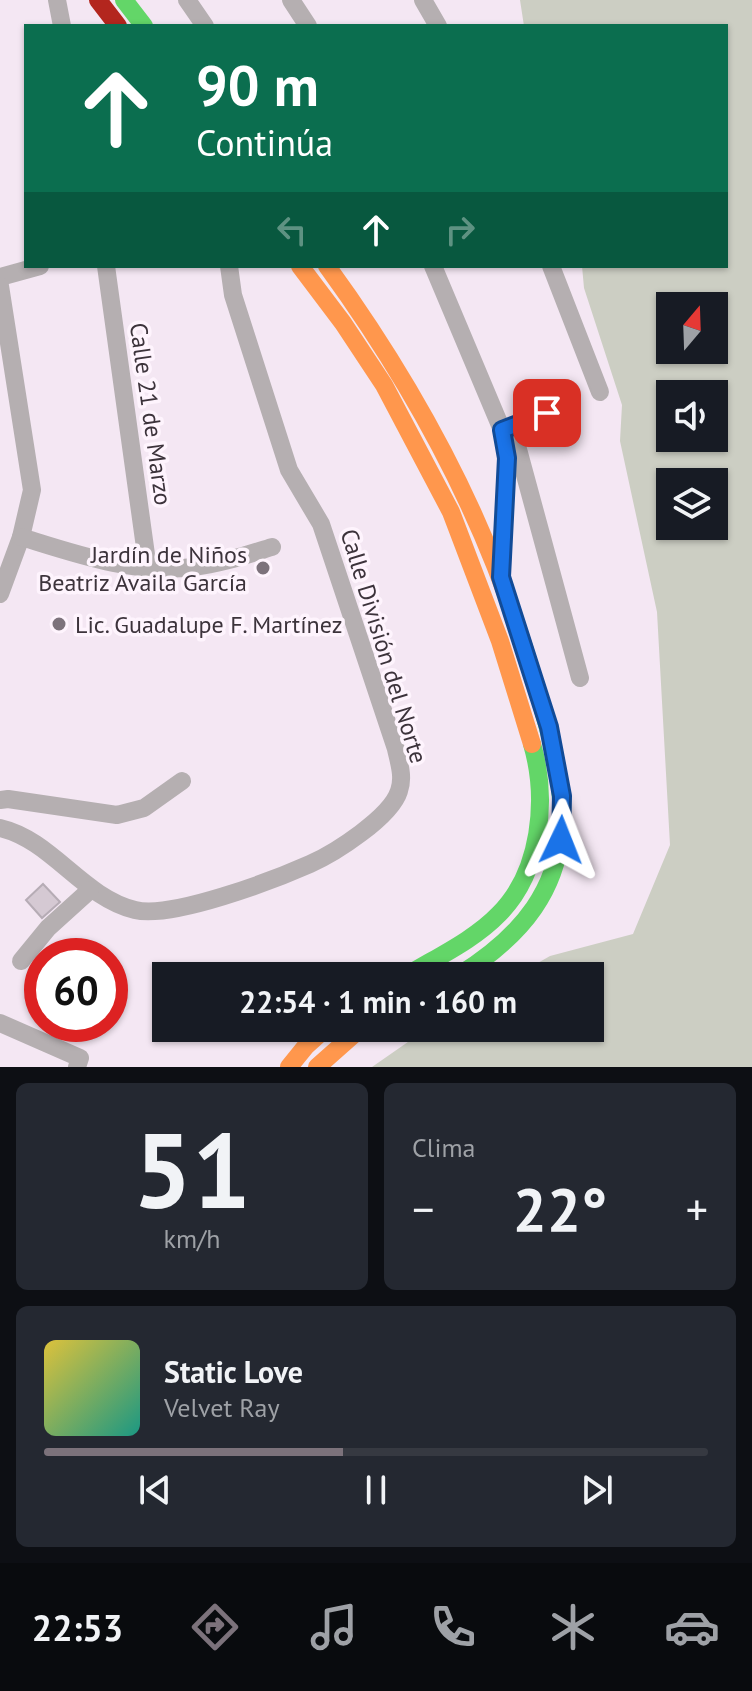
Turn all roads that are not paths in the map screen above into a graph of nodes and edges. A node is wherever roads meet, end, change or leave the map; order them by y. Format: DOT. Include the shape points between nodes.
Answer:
graph roads {
  1 [pos="57,0"];
  2 [pos="98,0"];
  3 [pos="124,0"];
  4 [pos="187,0"];
  5 [pos="291,0"];
  6 [pos="423,0"];
  7 [pos="62,24"];
  8 [pos="116,24"];
  9 [pos="142,24"];
  10 [pos="204,24"];
  11 [pos="307,24"];
  12 [pos="437,24"];
  13 [pos="33,268"];
  14 [pos="106,268"];
  15 [pos="229,268"];
  16 [pos="302,268"];
  17 [pos="328,268"];
  18 [pos="434,268"];
  19 [pos="552,268"];
  20 [pos="0,277"];
  21 [pos="0,286"];
  22 [pos="600,392"];
  23 [pos="547,413"];
  24 [pos="507,429"];
  25 [pos="21,537"];
  26 [pos="272,547"];
  27 [pos="148,569"];
  28 [pos="501,577"];
  29 [pos="0,594"];
  30 [pos="580,678"];
  31 [pos="182,781"];
  32 [pos="0,800"];
  33 [pos="0,828"];
  34 [pos="90,890"];
  35 [pos="21,961"];
  36 [pos="429,962"];
  37 [pos="481,962"];
  38 [pos="0,1023"];
  39 [pos="310,1042"];
  40 [pos="345,1042"];
  41 [pos="77,1067"];
  42 [pos="289,1067"];
  43 [pos="317,1067"];
  1 -- 7 [label="street"];
  2 -- 8 [label="main road"];
  3 -- 9 [label="main road"];
  4 -- 10 [label="street"];
  5 -- 11 [label="street"];
  6 -- 12 [label="street"];
  13 -- 20 [label="street"];
  14 -- 27 [label="street, Calle 21 de Marzo"];
  15 -- 34 [label="street, Calle División del Norte" via="233,295 289,470 321,524 396,749 399,792 363,831 313,863 186,908 132,910"];
  16 -- 36 [label="main road" via="384,385 451,512 500,641 536,759 540,814 534,852 519,886 500,914"];
  17 -- 28 [label="main road" via="421,405"];
  18 -- 24 [label="street"];
  19 -- 22 [label="street"];
  21 -- 25 [label="street" via="32,490"];
  23 -- 24 [label="street"];
  24 -- 28 [label="street"];
  24 -- 30 [label="street"];
  25 -- 27 [label="street"];
  25 -- 29 [label="street"];
  26 -- 27 [label="street" via="191,568"];
  28 -- 37 [label="main road" via="549,727 562,796 561,840 544,893 520,927"];
  31 -- 32 [label="street" via="144,808 117,815"];
  33 -- 34 [label="street, Calle División del Norte" via="39,847"];
  34 -- 35 [label="street"];
  38 -- 41 [label="street" via="80,1058"];
  39 -- 42 [label="main road"];
  40 -- 43 [label="main road"];
}
